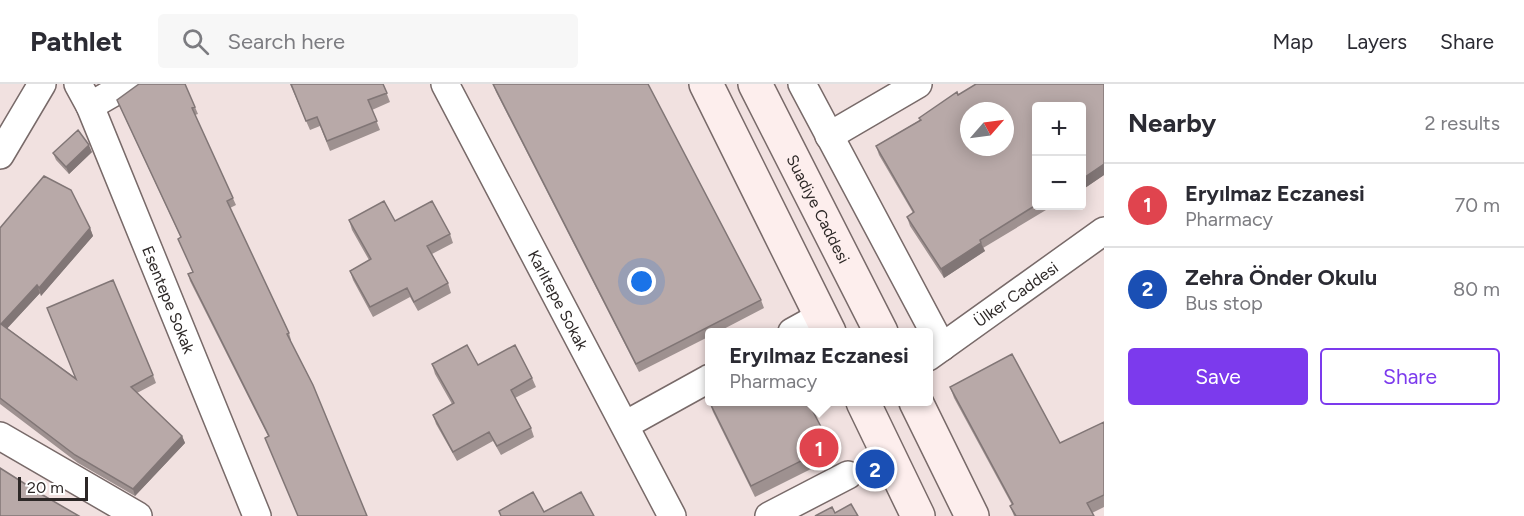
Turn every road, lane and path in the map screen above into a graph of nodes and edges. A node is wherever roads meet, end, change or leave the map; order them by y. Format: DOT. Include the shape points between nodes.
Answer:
graph roads {
  1 [pos="42,84"];
  2 [pos="128,84"];
  3 [pos="445,84"];
  4 [pos="706,84"];
  5 [pos="755,84"];
  6 [pos="802,84"];
  7 [pos="918,84"];
  8 [pos="84,95"];
  9 [pos="829,136"];
  10 [pos="0,155"];
  11 [pos="1104,231"];
  12 [pos="825,325"];
  13 [pos="878,328"];
  14 [pos="923,328"];
  15 [pos="935,352"];
  16 [pos="705,381"];
  17 [pos="865,406"];
  18 [pos="918,406"];
  19 [pos="625,425"];
  20 [pos="0,436"];
  21 [pos="848,475"];
  22 [pos="138,516"];
  23 [pos="257,516"];
  24 [pos="672,516"];
  25 [pos="769,516"];
  26 [pos="918,516"];
  27 [pos="972,516"];
  1 -- 10 [label="street"];
  2 -- 8 [label="street"];
  3 -- 19 [label="street, Karlıtepe Sokak"];
  4 -- 12 [label="main road"];
  5 -- 13 [label="main road, Suadiye Caddesi"];
  6 -- 9 [label="street"];
  7 -- 9 [label="street"];
  8 -- 23 [label="street, Esentepe Sokak"];
  9 -- 14 [label="street"];
  11 -- 15 [label="street, Ülker Caddesi"];
  16 -- 19 [label="street"];
  17 -- 26 [label="main road"];
  18 -- 27 [label="main road"];
  19 -- 24 [label="street, Karlıtepe Sokak"];
  20 -- 22 [label="street"];
  21 -- 25 [label="street"];
}
